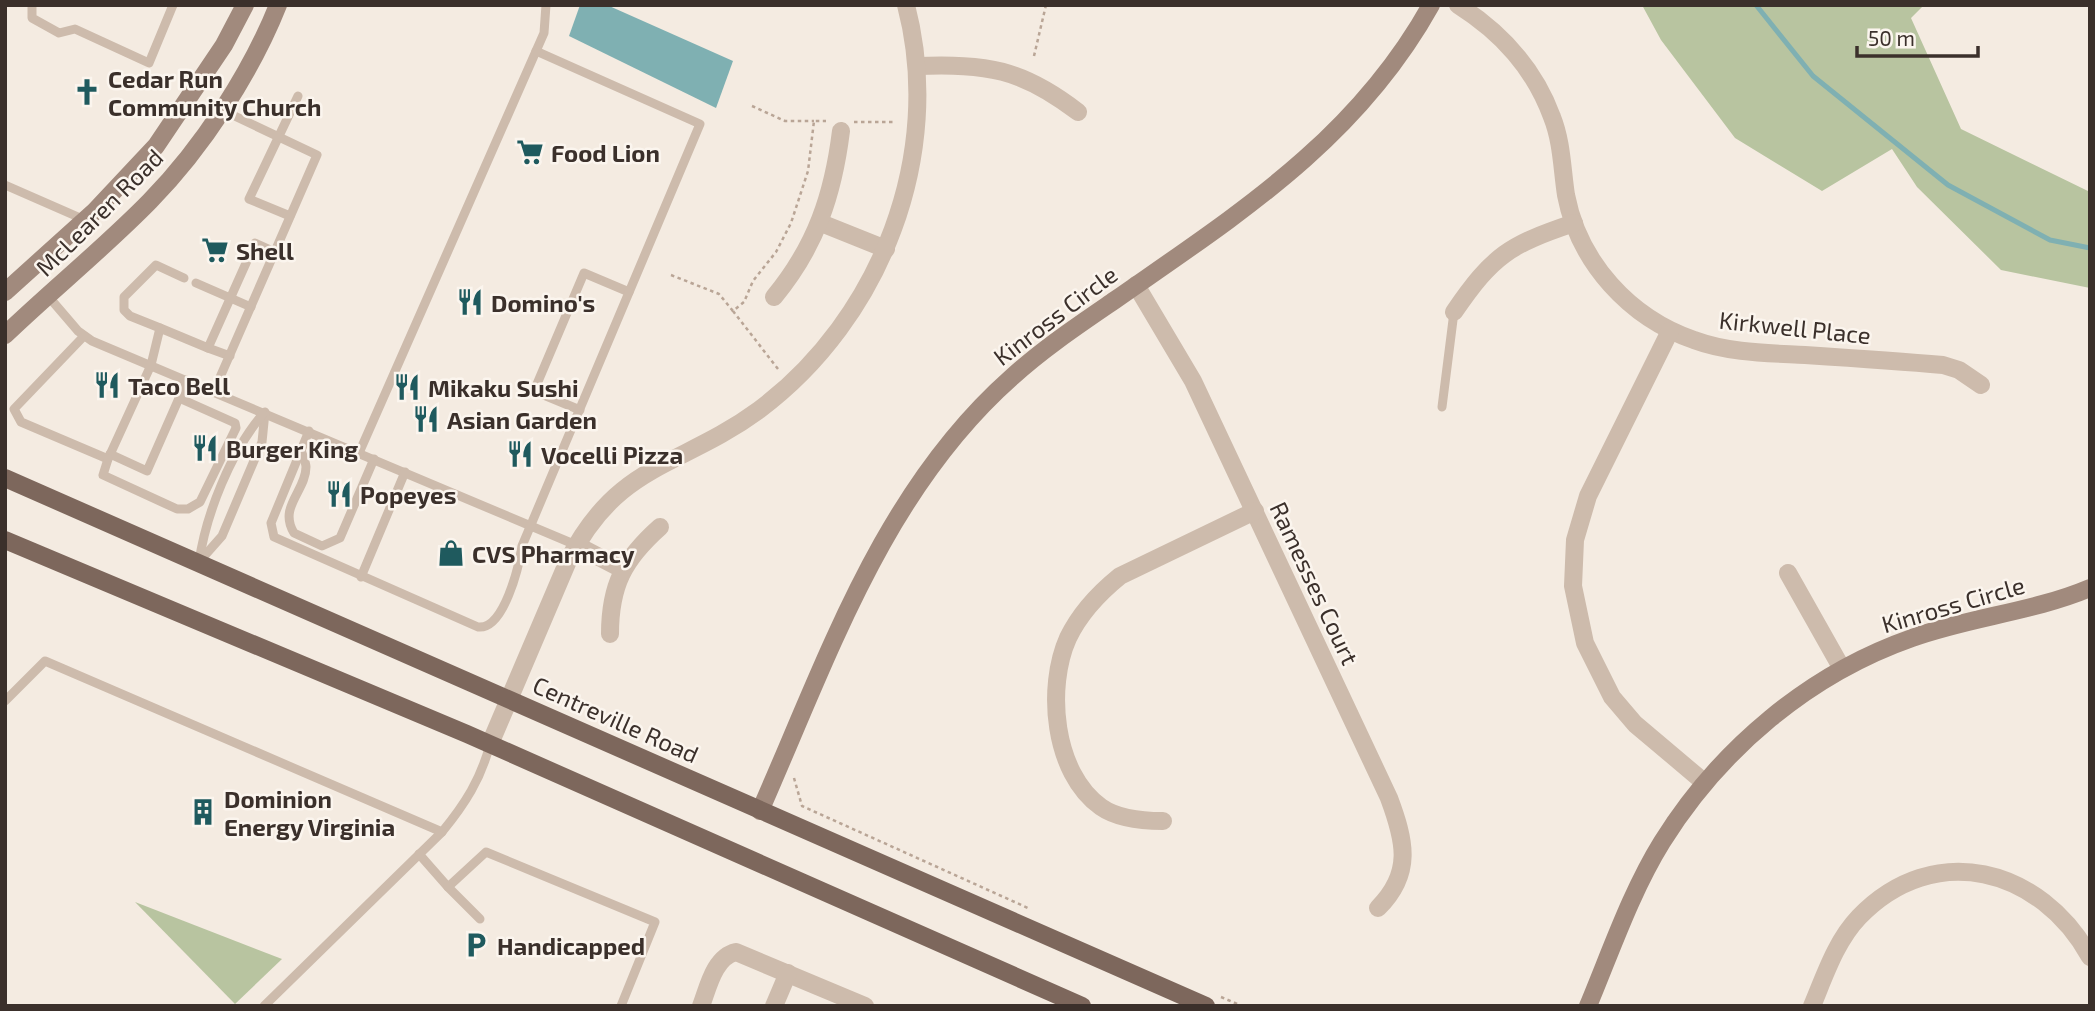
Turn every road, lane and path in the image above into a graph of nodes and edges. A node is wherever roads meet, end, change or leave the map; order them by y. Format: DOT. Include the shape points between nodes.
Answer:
graph roads {
  1 [pos="32,5"];
  2 [pos="173,5"];
  3 [pos="244,5"];
  4 [pos="278,5"];
  5 [pos="546,5"];
  6 [pos="906,5"];
  7 [pos="1046,5"];
  8 [pos="1431,5"];
  9 [pos="1458,5"];
  10 [pos="537,51"];
  11 [pos="1034,56"];
  12 [pos="917,66"];
  13 [pos="298,96"];
  14 [pos="752,106"];
  15 [pos="220,109"];
  16 [pos="1078,112"];
  17 [pos="814,121"];
  18 [pos="896,122"];
  19 [pos="836,125"];
  20 [pos="277,137"];
  21 [pos="5,186"];
  22 [pos="290,216"];
  23 [pos="85,220"];
  24 [pos="821,223"];
  25 [pos="1574,223"];
  26 [pos="886,249"];
  27 [pos="275,252"];
  28 [pos="671,275"];
  29 [pos="184,278"];
  30 [pos="196,283"];
  31 [pos="1136,285"];
  32 [pos="5,292"];
  33 [pos="629,292"];
  34 [pos="48,296"];
  35 [pos="774,297"];
  36 [pos="230,298"];
  37 [pos="251,307"];
  38 [pos="733,311"];
  39 [pos="1454,312"];
  40 [pos="160,328"];
  41 [pos="1670,331"];
  42 [pos="5,335"];
  43 [pos="84,337"];
  44 [pos="208,348"];
  45 [pos="230,356"];
  46 [pos="151,365"];
  47 [pos="778,369"];
  48 [pos="187,380"];
  49 [pos="1981,385"];
  50 [pos="214,391"];
  51 [pos="179,398"];
  52 [pos="1442,407"];
  53 [pos="580,410"];
  54 [pos="265,412"];
  55 [pos="309,431"];
  56 [pos="301,450"];
  57 [pos="359,453"];
  58 [pos="109,456"];
  59 [pos="374,459"];
  60 [pos="405,472"];
  61 [pos="5,478"];
  62 [pos="1255,510"];
  63 [pos="531,526"];
  64 [pos="660,527"];
  65 [pos="5,540"];
  66 [pos="576,545"];
  67 [pos="200,562"];
  68 [pos="622,569"];
  69 [pos="1788,573"];
  70 [pos="361,577"];
  71 [pos="2090,587"];
  72 [pos="610,634"];
  73 [pos="1841,667"];
  74 [pos="512,699"];
  75 [pos="5,701"];
  76 [pos="490,744"];
  77 [pos="794,775"];
  78 [pos="1705,783"];
  79 [pos="796,793"];
  80 [pos="760,811"];
  81 [pos="1163,821"];
  82 [pos="442,832"];
  83 [pos="419,854"];
  84 [pos="448,887"];
  85 [pos="1378,908"];
  86 [pos="480,919"];
  87 [pos="2090,957"];
  88 [pos="788,973"];
  89 [pos="1073,1004"];
  90 [pos="264,1006"];
  91 [pos="621,1006"];
  92 [pos="701,1006"];
  93 [pos="774,1006"];
  94 [pos="865,1006"];
  95 [pos="1206,1006"];
  96 [pos="1588,1006"];
  97 [pos="1812,1006"];
  1 -- 2 [label="lane" via="32,18 58,33 75,29 149,62"];
  3 -- 23 [label="street, McLearen Road" via="177,119 129,177"];
  4 -- 15 [label="street, McLearen Road" via="252,61"];
  5 -- 10 [label="lane" via="547,23"];
  6 -- 12 [label="street"];
  7 -- 11 [label="path"];
  8 -- 31 [label="street, Kinross Circle" via="1369,96 1304,163"];
  9 -- 25 [label="street, Kirkwell Place" via="1510,46 1543,94 1560,147"];
  10 -- 33 [label="lane" via="700,124"];
  10 -- 57 [label="lane"];
  12 -- 16 [label="street" via="964,64 1004,72 1045,87"];
  12 -- 26 [label="street" via="909,173"];
  13 -- 20 [label="lane"];
  14 -- 17 [label="path" via="785,121"];
  15 -- 20 [label="lane"];
  15 -- 34 [label="street, McLearen Road" via="152,199"];
  17 -- 19 [label="path"];
  17 -- 38 [label="path" via="808,171 791,223 744,302"];
  18 -- 19 [label="path"];
  19 -- 24 [label="street" via="833,181"];
  20 -- 22 [label="lane" via="317,155"];
  20 -- 22 [label="lane" via="249,198"];
  21 -- 23 [label="lane"];
  22 -- 27 [label="lane"];
  23 -- 32 [label="street, McLearen Road"];
  24 -- 26 [label="street"];
  24 -- 35 [label="street" via="802,260"];
  25 -- 39 [label="street" via="1509,249 1477,279"];
  25 -- 41 [label="street, Kirkwell Place" via="1602,274 1621,296"];
  26 -- 66 [label="street" via="845,322 793,382 728,430 632,481 600,510"];
  27 -- 36 [label="lane" via="255,243"];
  27 -- 37 [label="lane"];
  28 -- 38 [label="path" via="719,293"];
  29 -- 40 [label="lane" via="156,265 124,297 124,310 130,316"];
  30 -- 36 [label="lane"];
  31 -- 62 [label="street, Ramesses Court" via="1194,381"];
  31 -- 80 [label="street, Kinross Circle" via="1011,377 959,431 912,492 854,596"];
  33 -- 53 [label="lane"];
  33 -- 53 [label="lane" via="584,273 534,391"];
  34 -- 42 [label="street, McLearen Road"];
  34 -- 43 [label="lane"];
  36 -- 37 [label="lane"];
  36 -- 44 [label="lane"];
  37 -- 45 [label="lane"];
  38 -- 47 [label="path"];
  39 -- 52 [label="lane"];
  40 -- 44 [label="lane"];
  40 -- 46 [label="lane"];
  41 -- 49 [label="street, Kirkwell Place" via="1725,349 1943,365"];
  41 -- 78 [label="street" via="1588,496 1575,540 1573,586 1585,643 1612,697 1642,731"];
  43 -- 46 [label="lane"];
  43 -- 58 [label="lane" via="14,409 21,422"];
  44 -- 45 [label="lane"];
  45 -- 50 [label="lane"];
  46 -- 48 [label="lane"];
  46 -- 58 [label="lane"];
  48 -- 50 [label="lane"];
  48 -- 51 [label="lane"];
  50 -- 54 [label="lane"];
  51 -- 58 [label="lane" via="147,471"];
  51 -- 58 [label="lane" via="235,423 200,502 177,509 103,475"];
  53 -- 63 [label="lane"];
  54 -- 55 [label="lane"];
  54 -- 67 [label="lane" via="247,433 204,529"];
  54 -- 67 [label="lane" via="261,442 222,536"];
  55 -- 56 [label="lane"];
  55 -- 57 [label="lane"];
  56 -- 59 [label="lane" via="306,467 288,520 293,533 322,546 340,538"];
  56 -- 70 [label="lane" via="271,523 274,537"];
  57 -- 59 [label="lane"];
  59 -- 60 [label="lane"];
  60 -- 63 [label="lane"];
  60 -- 70 [label="lane"];
  61 -- 67 [label="main road, Centreville Road"];
  62 -- 81 [label="street" via="1119,576 1084,612 1062,657 1056,715 1077,778 1094,801 1114,814"];
  62 -- 85 [label="street, Ramesses Court" via="1397,820 1403,864 1391,895"];
  63 -- 66 [label="lane"];
  63 -- 70 [label="lane" via="496,621 484,627"];
  64 -- 68 [label="street"];
  65 -- 76 [label="main road"];
  66 -- 68 [label="street"];
  66 -- 74 [label="street"];
  67 -- 74 [label="main road, Centreville Road"];
  68 -- 72 [label="street" via="612,600"];
  69 -- 73 [label="street"];
  71 -- 73 [label="street, Kinross Circle" via="2021,611 1932,631"];
  73 -- 78 [label="street, Kinross Circle" via="1770,718"];
  74 -- 76 [label="street"];
  74 -- 80 [label="main road, Centreville Road"];
  75 -- 82 [label="lane" via="46,661"];
  76 -- 82 [label="lane" via="467,802"];
  76 -- 89 [label="main road"];
  77 -- 79 [label="path"];
  78 -- 96 [label="street, Kinross Circle" via="1644,876"];
  80 -- 95 [label="main road, Centreville Road"];
  82 -- 83 [label="lane"];
  83 -- 84 [label="lane"];
  83 -- 90 [label="lane"];
  84 -- 86 [label="lane"];
  84 -- 91 [label="lane" via="486,852 655,922"];
  87 -- 97 [label="street" via="2056,909 2025,887 1968,873 1928,877 1890,892 1857,919 1834,955"];
  88 -- 92 [label="street" via="732,953 719,964"];
  88 -- 93 [label="street"];
  88 -- 94 [label="street"];
}
